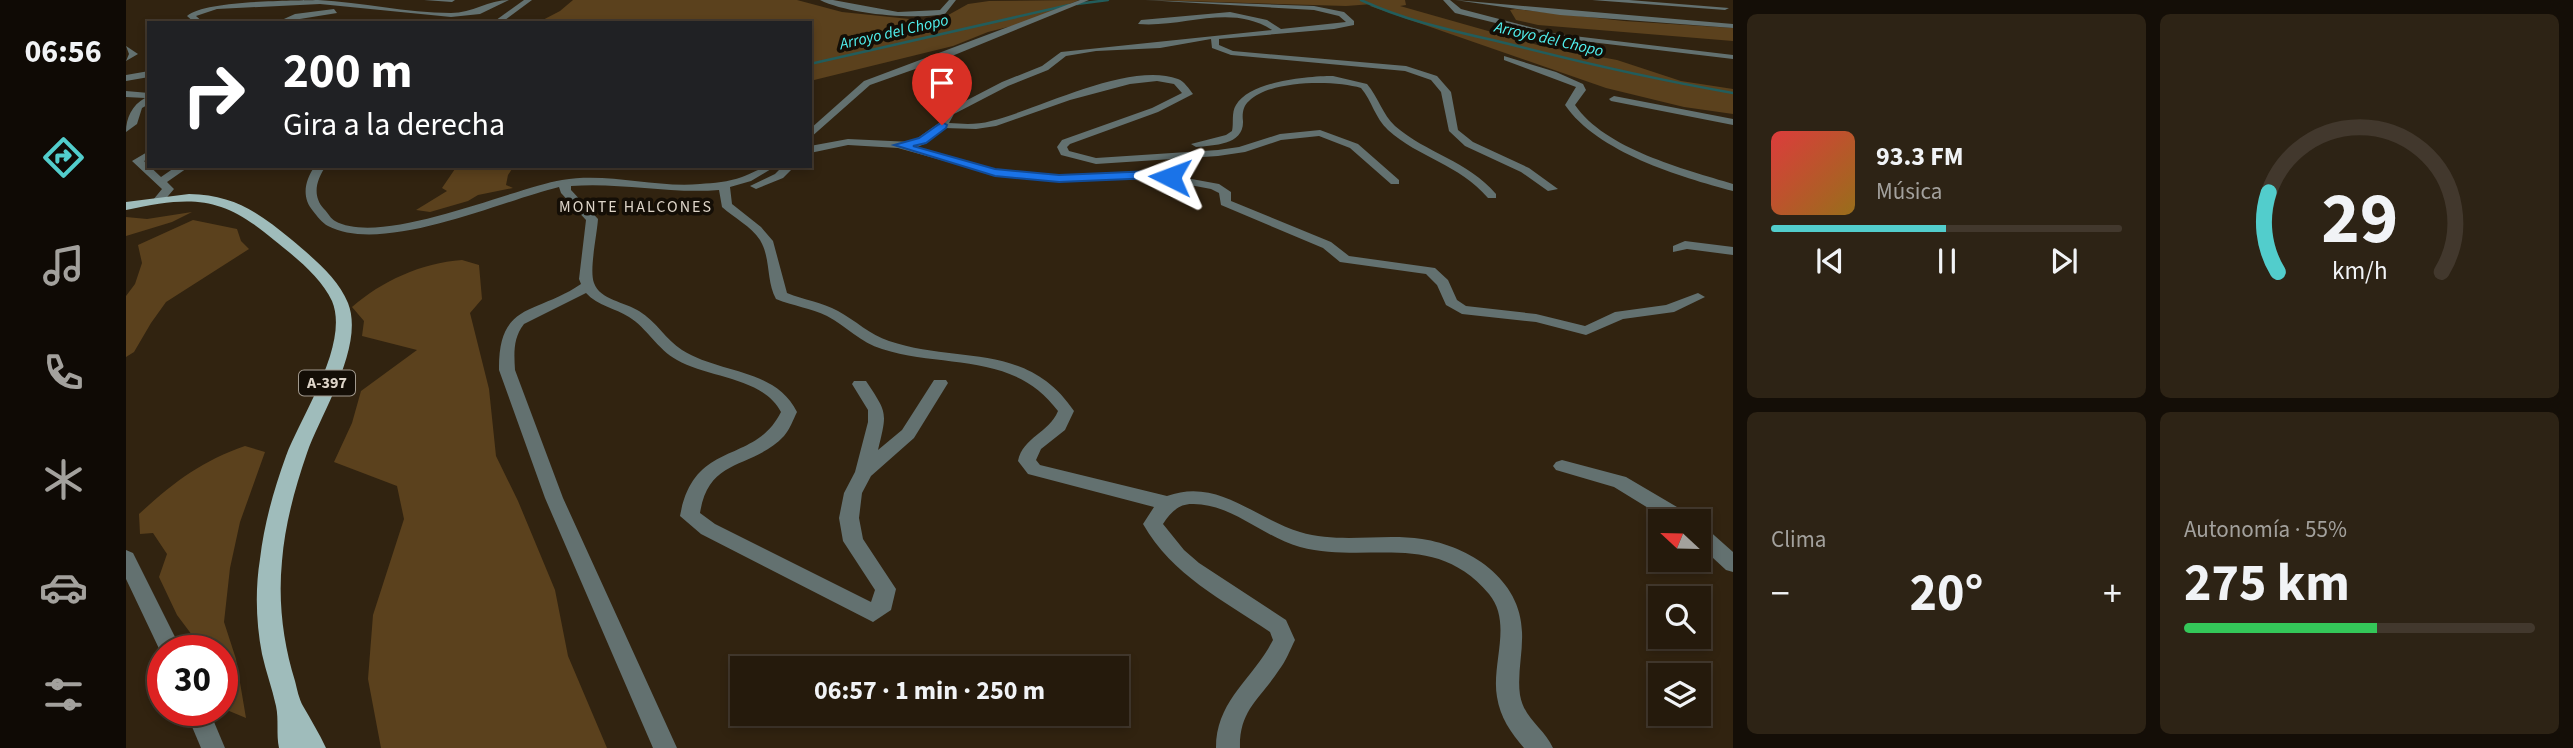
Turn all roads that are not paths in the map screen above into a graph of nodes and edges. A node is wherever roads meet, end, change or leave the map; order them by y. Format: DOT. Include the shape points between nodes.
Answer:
graph roads {
  1 [pos="427,0"];
  2 [pos="452,0"];
  3 [pos="506,0"];
  4 [pos="529,0"];
  5 [pos="823,0"];
  6 [pos="953,0"];
  7 [pos="1086,0"];
  8 [pos="1148,0"];
  9 [pos="1446,0"];
  10 [pos="1458,0"];
  11 [pos="1595,0"];
  12 [pos="323,1"];
  13 [pos="1724,3"];
  14 [pos="370,9"];
  15 [pos="1733,14"];
  16 [pos="197,21"];
  17 [pos="287,21"];
  18 [pos="499,21"];
  19 [pos="1141,22"];
  20 [pos="1733,26"];
  21 [pos="1279,31"];
  22 [pos="1215,37"];
  23 [pos="128,54"];
  24 [pos="147,54"];
  25 [pos="1733,57"];
  26 [pos="1507,58"];
  27 [pos="147,74"];
  28 [pos="126,78"];
  29 [pos="126,94"];
  30 [pos="147,98"];
  31 [pos="147,99"];
  32 [pos="1614,99"];
  33 [pos="1733,122"];
  34 [pos="942,125"];
  35 [pos="126,129"];
  36 [pos="812,133"];
  37 [pos="899,145"];
  38 [pos="812,149"];
  39 [pos="147,155"];
  40 [pos="1147,158"];
  41 [pos="183,168"];
  42 [pos="320,168"];
  43 [pos="768,168"];
  44 [pos="787,168"];
  45 [pos="565,183"];
  46 [pos="1395,183"];
  47 [pos="1733,188"];
  48 [pos="1552,189"];
  49 [pos="159,191"];
  50 [pos="724,191"];
  51 [pos="1492,196"];
  52 [pos="126,205"];
  53 [pos="1678,249"];
  54 [pos="1733,251"];
  55 [pos="592,292"];
  56 [pos="1698,297"];
  57 [pos="940,383"];
  58 [pos="860,384"];
  59 [pos="1562,466"];
  60 [pos="864,472"];
  61 [pos="1166,503"];
  62 [pos="1665,509"];
  63 [pos="1712,545"];
  64 [pos="126,558"];
  65 [pos="1733,564"];
  66 [pos="163,635"];
  67 [pos="290,710"];
  68 [pos="204,726"];
  69 [pos="214,748"];
  70 [pos="293,748"];
  71 [pos="312,748"];
  72 [pos="665,748"];
  73 [pos="1228,748"];
  74 [pos="1541,748"];
  1 -- 2 [label="street"];
  3 -- 14 [label="street" via="477,12 452,15"];
  4 -- 18 [label="street"];
  5 -- 6 [label="street" via="914,15 942,12"];
  7 -- 36 [label="street" via="880,76"];
  8 -- 21 [label="street" via="1314,8 1341,14 1351,23"];
  9 -- 25 [label="street" via="1458,11 1547,34"];
  10 -- 20 [label="street"];
  11 -- 13 [label="street"];
  12 -- 14 [label="street"];
  12 -- 16 [label="street" via="217,7 191,16"];
  13 -- 15 [label="street"];
  14 -- 17 [label="street"];
  19 -- 21 [label="street" via="1226,16 1262,21"];
  21 -- 22 [label="street"];
  22 -- 34 [label="street" via="1064,54 1045,68 973,99 951,112"];
  22 -- 48 [label="street" via="1215,46 1231,53 1396,68 1434,78 1446,92 1454,131 1469,144 1525,170"];
  23 -- 24 [label="street"];
  26 -- 47 [label="street" via="1580,86 1570,105 1573,114 1600,136 1667,166"];
  27 -- 28 [label="street"];
  29 -- 30 [label="street"];
  31 -- 35 [label="street" via="138,106"];
  32 -- 33 [label="street"];
  34 -- 37 [label="street" via="923,141"];
  34 -- 40 [label="street" via="971,128 994,124 1121,82 1172,79 1188,94 1062,147 1065,153 1096,161"];
  37 -- 38 [label="street" via="839,142"];
  37 -- 56 [label="street" via="995,172 1059,178 1153,175 1215,186 1225,192 1225,203 1327,245 1345,259 1430,271 1462,310 1536,318 1586,331 1620,316 1669,309"];
  39 -- 49 [label="street" via="137,161"];
  40 -- 46 [label="street" via="1231,152 1280,137 1320,133 1354,146"];
  40 -- 51 [label="street" via="1168,147 1234,136 1240,128 1238,109 1252,93 1334,79 1364,86 1385,123 1468,172"];
  41 -- 49 [label="street"];
  42 -- 45 [label="street" via="310,186 321,218 361,231 422,224 534,188"];
  43 -- 50 [label="street"];
  44 -- 50 [label="street" via="769,180"];
  45 -- 50 [label="street"];
  45 -- 55 [label="street" via="565,191 592,219"];
  49 -- 52 [label="main road, A-397"];
  49 -- 67 [label="main road, A-397" via="243,208 328,281 341,302 344,332 283,493 274,538 268,590 271,639"];
  50 -- 61 [label="street" via="726,205 758,230 769,246 774,283 781,296 827,311 885,345 992,363 1036,379 1058,397 1066,411 1059,427 1027,453 1034,470"];
  53 -- 54 [label="street" via="1685,245"];
  55 -- 60 [label="street" via="652,327 680,355 756,384 785,402 789,412 777,434 719,464 703,478 691,497 690,516 873,613 884,604 886,589 853,541 849,518 853,493"];
  55 -- 72 [label="street" via="522,317 505,350 507,370 554,498"];
  57 -- 60 [label="street" via="908,434"];
  58 -- 60 [label="street" via="876,410"];
  59 -- 62 [label="street" via="1620,482"];
  61 -- 73 [label="street" via="1153,524 1162,542 1199,574 1278,626 1284,640 1272,663 1240,699 1227,737"];
  61 -- 74 [label="street" via="1197,497 1224,504 1302,540 1418,546 1441,550 1473,567 1510,610 1511,710"];
  63 -- 65 [label="street"];
  64 -- 66 [label="street"];
  67 -- 70 [label="main road, A-397"];
  67 -- 71 [label="main road, A-397"];
  68 -- 69 [label="street"];
}
